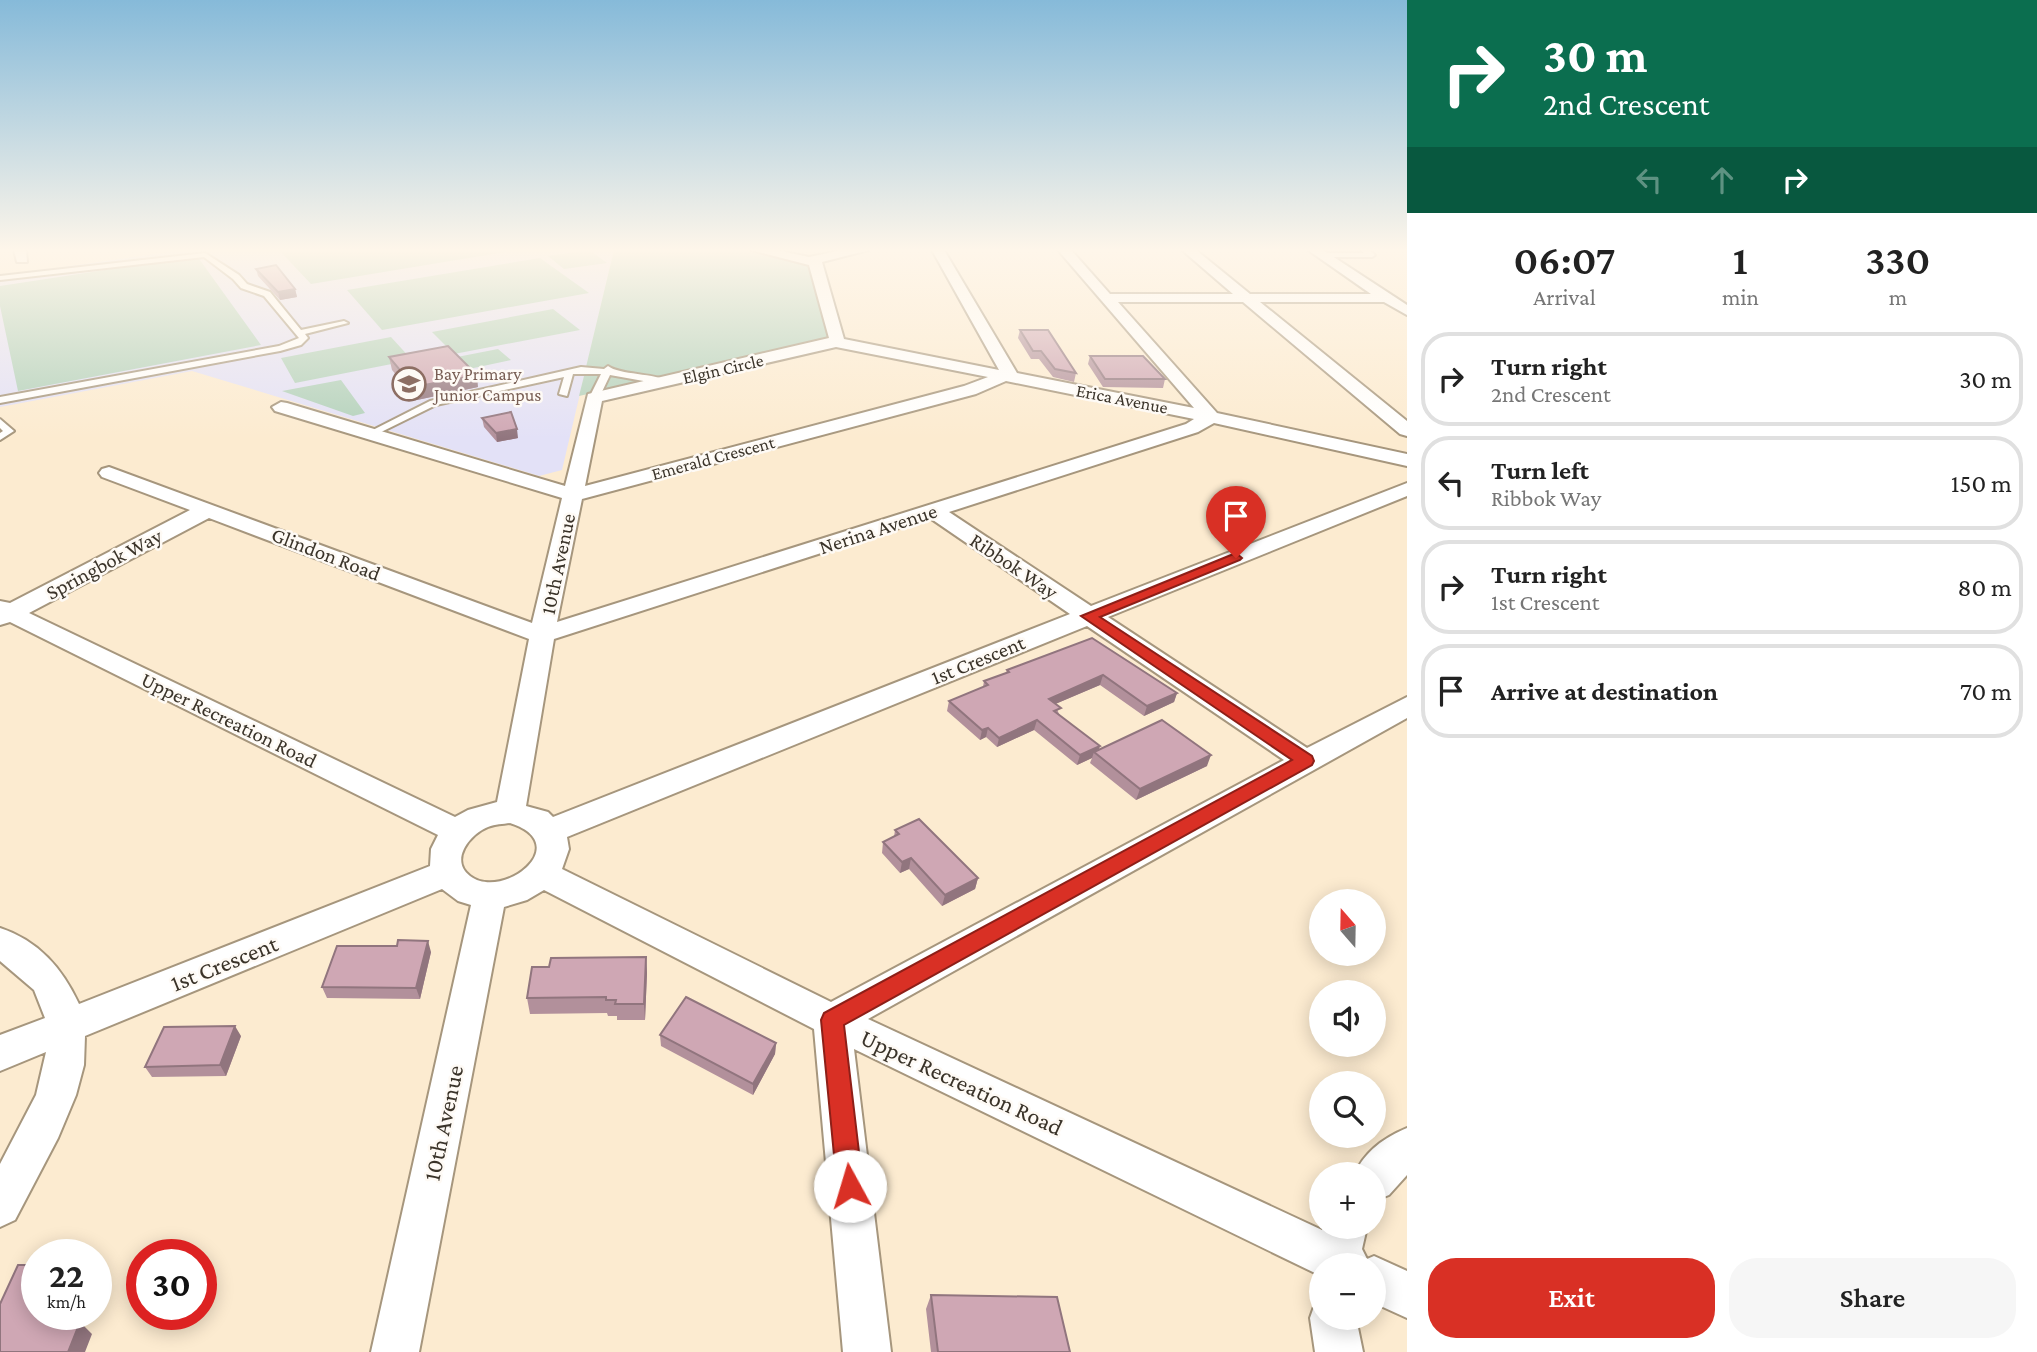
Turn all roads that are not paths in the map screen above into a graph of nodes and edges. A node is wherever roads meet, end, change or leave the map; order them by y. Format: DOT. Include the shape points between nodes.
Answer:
graph roads {
  1 [pos="284,313"];
  2 [pos="830,313"];
  3 [pos="975,313"];
  4 [pos="1120,313"];
  5 [pos="1265,313"];
  6 [pos="344,323"];
  7 [pos="301,332"];
  8 [pos="835,342"];
  9 [pos="607,370"];
  10 [pos="569,373"];
  11 [pos="1003,376"];
  12 [pos="666,382"];
  13 [pos="564,394"];
  14 [pos="594,398"];
  15 [pos="0,400"];
  16 [pos="281,407"];
  17 [pos="1211,417"];
  18 [pos="0,422"];
  19 [pos="1407,430"];
  20 [pos="370,434"];
  21 [pos="0,437"];
  22 [pos="1407,460"];
  23 [pos="109,473"];
  24 [pos="1407,489"];
  25 [pos="573,495"];
  26 [pos="208,510"];
  27 [pos="933,511"];
  28 [pos="3,613"];
  29 [pos="1089,616"];
  30 [pos="542,635"];
  31 [pos="1407,706"];
  32 [pos="1306,761"];
  33 [pos="510,812"];
  34 [pos="457,831"];
  35 [pos="550,831"];
  36 [pos="447,873"];
  37 [pos="542,874"];
  38 [pos="490,895"];
  39 [pos="0,942"];
  40 [pos="832,1020"];
  41 [pos="66,1027"];
  42 [pos="0,1053"];
  43 [pos="1407,1149"];
  44 [pos="1386,1166"];
  45 [pos="0,1205"];
  46 [pos="1335,1253"];
  47 [pos="1386,1283"];
  48 [pos="1407,1296"];
  49 [pos="1335,1330"];
  50 [pos="395,1352"];
  51 [pos="867,1352"];
  52 [pos="1339,1352"];
  1 -- 7 [label="lane"];
  2 -- 8 [label="street"];
  3 -- 11 [label="street" via="1009,372"];
  4 -- 17 [label="street"];
  5 -- 19 [label="street"];
  6 -- 7 [label="lane"];
  7 -- 15 [label="lane" via="304,338 288,346"];
  8 -- 11 [label="street, Erica Avenue"];
  8 -- 12 [label="street, Elgin Circle"];
  9 -- 10 [label="lane"];
  9 -- 12 [label="lane"];
  9 -- 14 [label="lane"];
  10 -- 13 [label="lane"];
  10 -- 20 [label="lane" via="433,402"];
  11 -- 17 [label="street, Erica Avenue"];
  11 -- 25 [label="street, Emerald Crescent" via="970,390"];
  12 -- 14 [label="street, Elgin Circle"];
  14 -- 25 [label="street, 10th Avenue"];
  16 -- 20 [label="street"];
  17 -- 22 [label="street, Erica Avenue"];
  17 -- 27 [label="street, Nerina Avenue" via="1192,428"];
  18 -- 21 [label="lane" via="9,430"];
  20 -- 25 [label="street"];
  23 -- 26 [label="street, Glindon Road"];
  24 -- 29 [label="street, 1st Crescent"];
  25 -- 30 [label="street, 10th Avenue"];
  26 -- 28 [label="street, Springbok Way"];
  26 -- 30 [label="street, Glindon Road"];
  27 -- 29 [label="street, Ribbok Way"];
  27 -- 30 [label="street, Nerina Avenue"];
  28 -- 34 [label="street, Upper Recreation Road"];
  29 -- 32 [label="street, Ribbok Way"];
  29 -- 35 [label="street, 1st Crescent"];
  30 -- 33 [label="street, 10th Avenue"];
  31 -- 32 [label="street"];
  32 -- 40 [label="street"];
  33 -- 34 [label="street" via="481,817"];
  33 -- 35 [label="street" via="533,818"];
  34 -- 36 [label="street" via="446,848"];
  35 -- 37 [label="street" via="554,852"];
  36 -- 38 [label="street" via="457,885"];
  36 -- 41 [label="street, 1st Crescent"];
  37 -- 38 [label="street" via="519,889"];
  37 -- 40 [label="street, Upper Recreation Road"];
  38 -- 50 [label="street, 10th Avenue"];
  39 -- 41 [label="street" via="46,978"];
  40 -- 46 [label="street, Upper Recreation Road"];
  40 -- 51 [label="street"];
  41 -- 42 [label="street, 1st Crescent"];
  41 -- 45 [label="street" via="58,1088"];
  43 -- 44 [label="street"];
  47 -- 48 [label="street, Upper Recreation Road"];
  49 -- 52 [label="street"];
}
